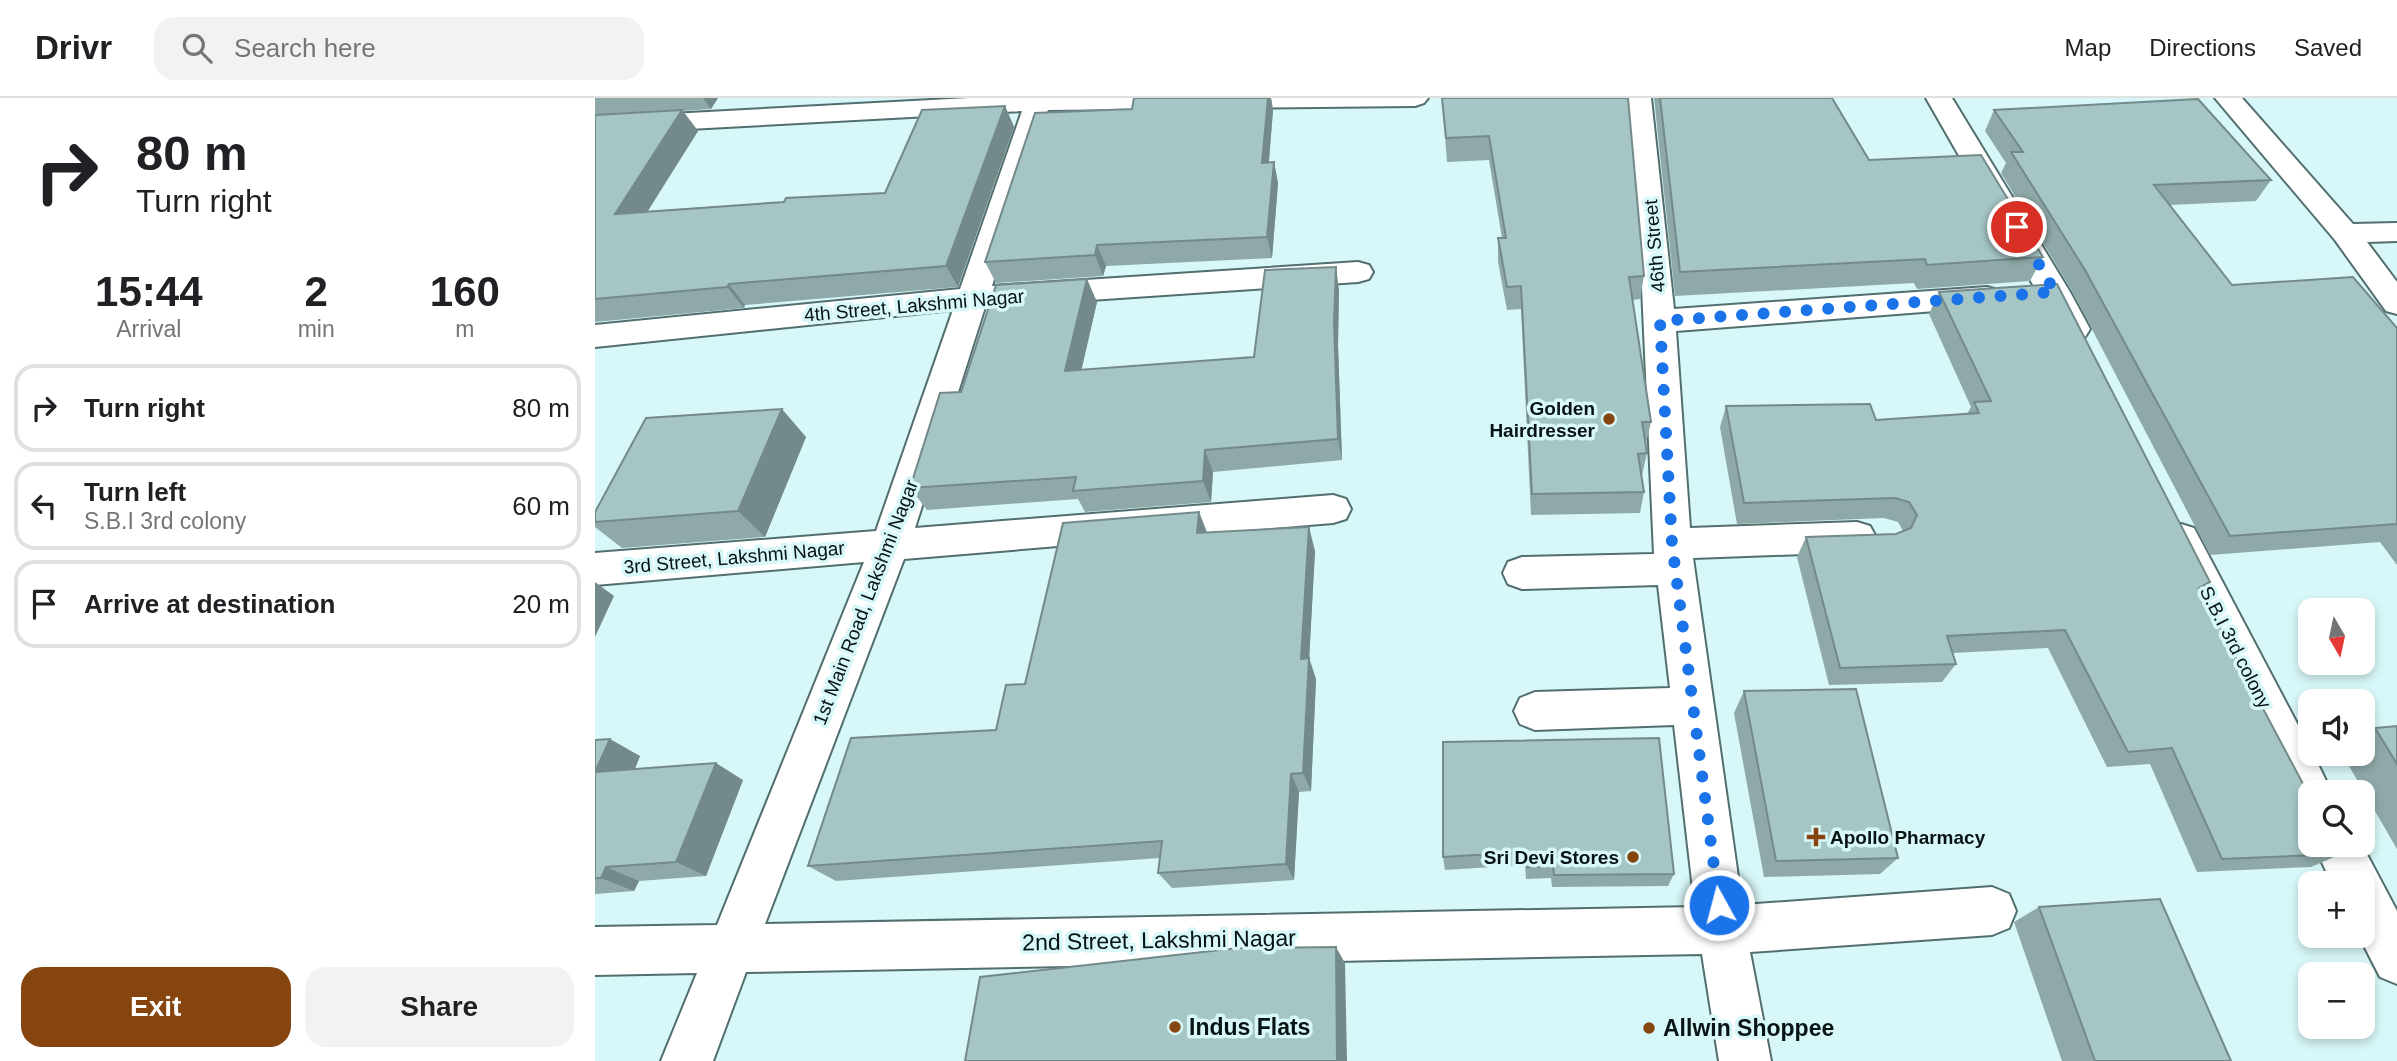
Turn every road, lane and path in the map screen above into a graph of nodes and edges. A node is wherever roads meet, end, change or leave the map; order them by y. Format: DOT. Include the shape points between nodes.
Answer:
graph roads {
  1 [pos="1415,98"];
  2 [pos="1638,98"];
  3 [pos="1939,98"];
  4 [pos="2228,98"];
  5 [pos="1039,100"];
  6 [pos="595,126"];
  7 [pos="2397,232"];
  8 [pos="2345,233"];
  9 [pos="1358,272"];
  10 [pos="2033,294"];
  11 [pos="971,298"];
  12 [pos="2397,304"];
  13 [pos="1660,321"];
  14 [pos="595,336"];
  15 [pos="2087,354"];
  16 [pos="1333,509"];
  17 [pos="2168,513"];
  18 [pos="1884,536"];
  19 [pos="891,543"];
  20 [pos="1674,557"];
  21 [pos="595,569"];
  22 [pos="1522,572"];
  23 [pos="1693,706"];
  24 [pos="1535,711"];
  25 [pos="2303,780"];
  26 [pos="1992,911"];
  27 [pos="2375,918"];
  28 [pos="1722,930"];
  29 [pos="730,947"];
  30 [pos="595,951"];
  31 [pos="2397,960"];
  32 [pos="687,1061"];
  33 [pos="1745,1061"];
  1 -- 5 [label="street"];
  2 -- 13 [label="street, 46th Street"];
  3 -- 10 [label="street"];
  4 -- 8 [label="street"];
  5 -- 6 [label="street"];
  5 -- 11 [label="street, 1st Main Road, Lakshmi Nagar"];
  7 -- 8 [label="street"];
  8 -- 12 [label="street"];
  9 -- 11 [label="street, 4th Street, Lakshmi Nagar"];
  10 -- 13 [label="street"];
  10 -- 15 [label="street"];
  11 -- 14 [label="street, 4th Street, Lakshmi Nagar"];
  11 -- 19 [label="street, 1st Main Road, Lakshmi Nagar"];
  13 -- 20 [label="street, 46th Street"];
  16 -- 19 [label="street, 3rd Street, Lakshmi Nagar"];
  17 -- 25 [label="street, S.B.I 3rd colony"];
  18 -- 20 [label="street"];
  19 -- 21 [label="street, 3rd Street, Lakshmi Nagar"];
  19 -- 29 [label="street, 1st Main Road, Lakshmi Nagar"];
  20 -- 22 [label="street"];
  20 -- 23 [label="street, 46th Street"];
  23 -- 24 [label="street"];
  23 -- 28 [label="street, 46th Street"];
  26 -- 28 [label="street, 2nd Street, Lakshmi Nagar"];
  27 -- 31 [label="street"];
  28 -- 29 [label="street, 2nd Street, Lakshmi Nagar"];
  28 -- 33 [label="street, 46th Street"];
  29 -- 30 [label="street, 2nd Street, Lakshmi Nagar"];
  29 -- 32 [label="street, 1st Main Road, Lakshmi Nagar"];
}
